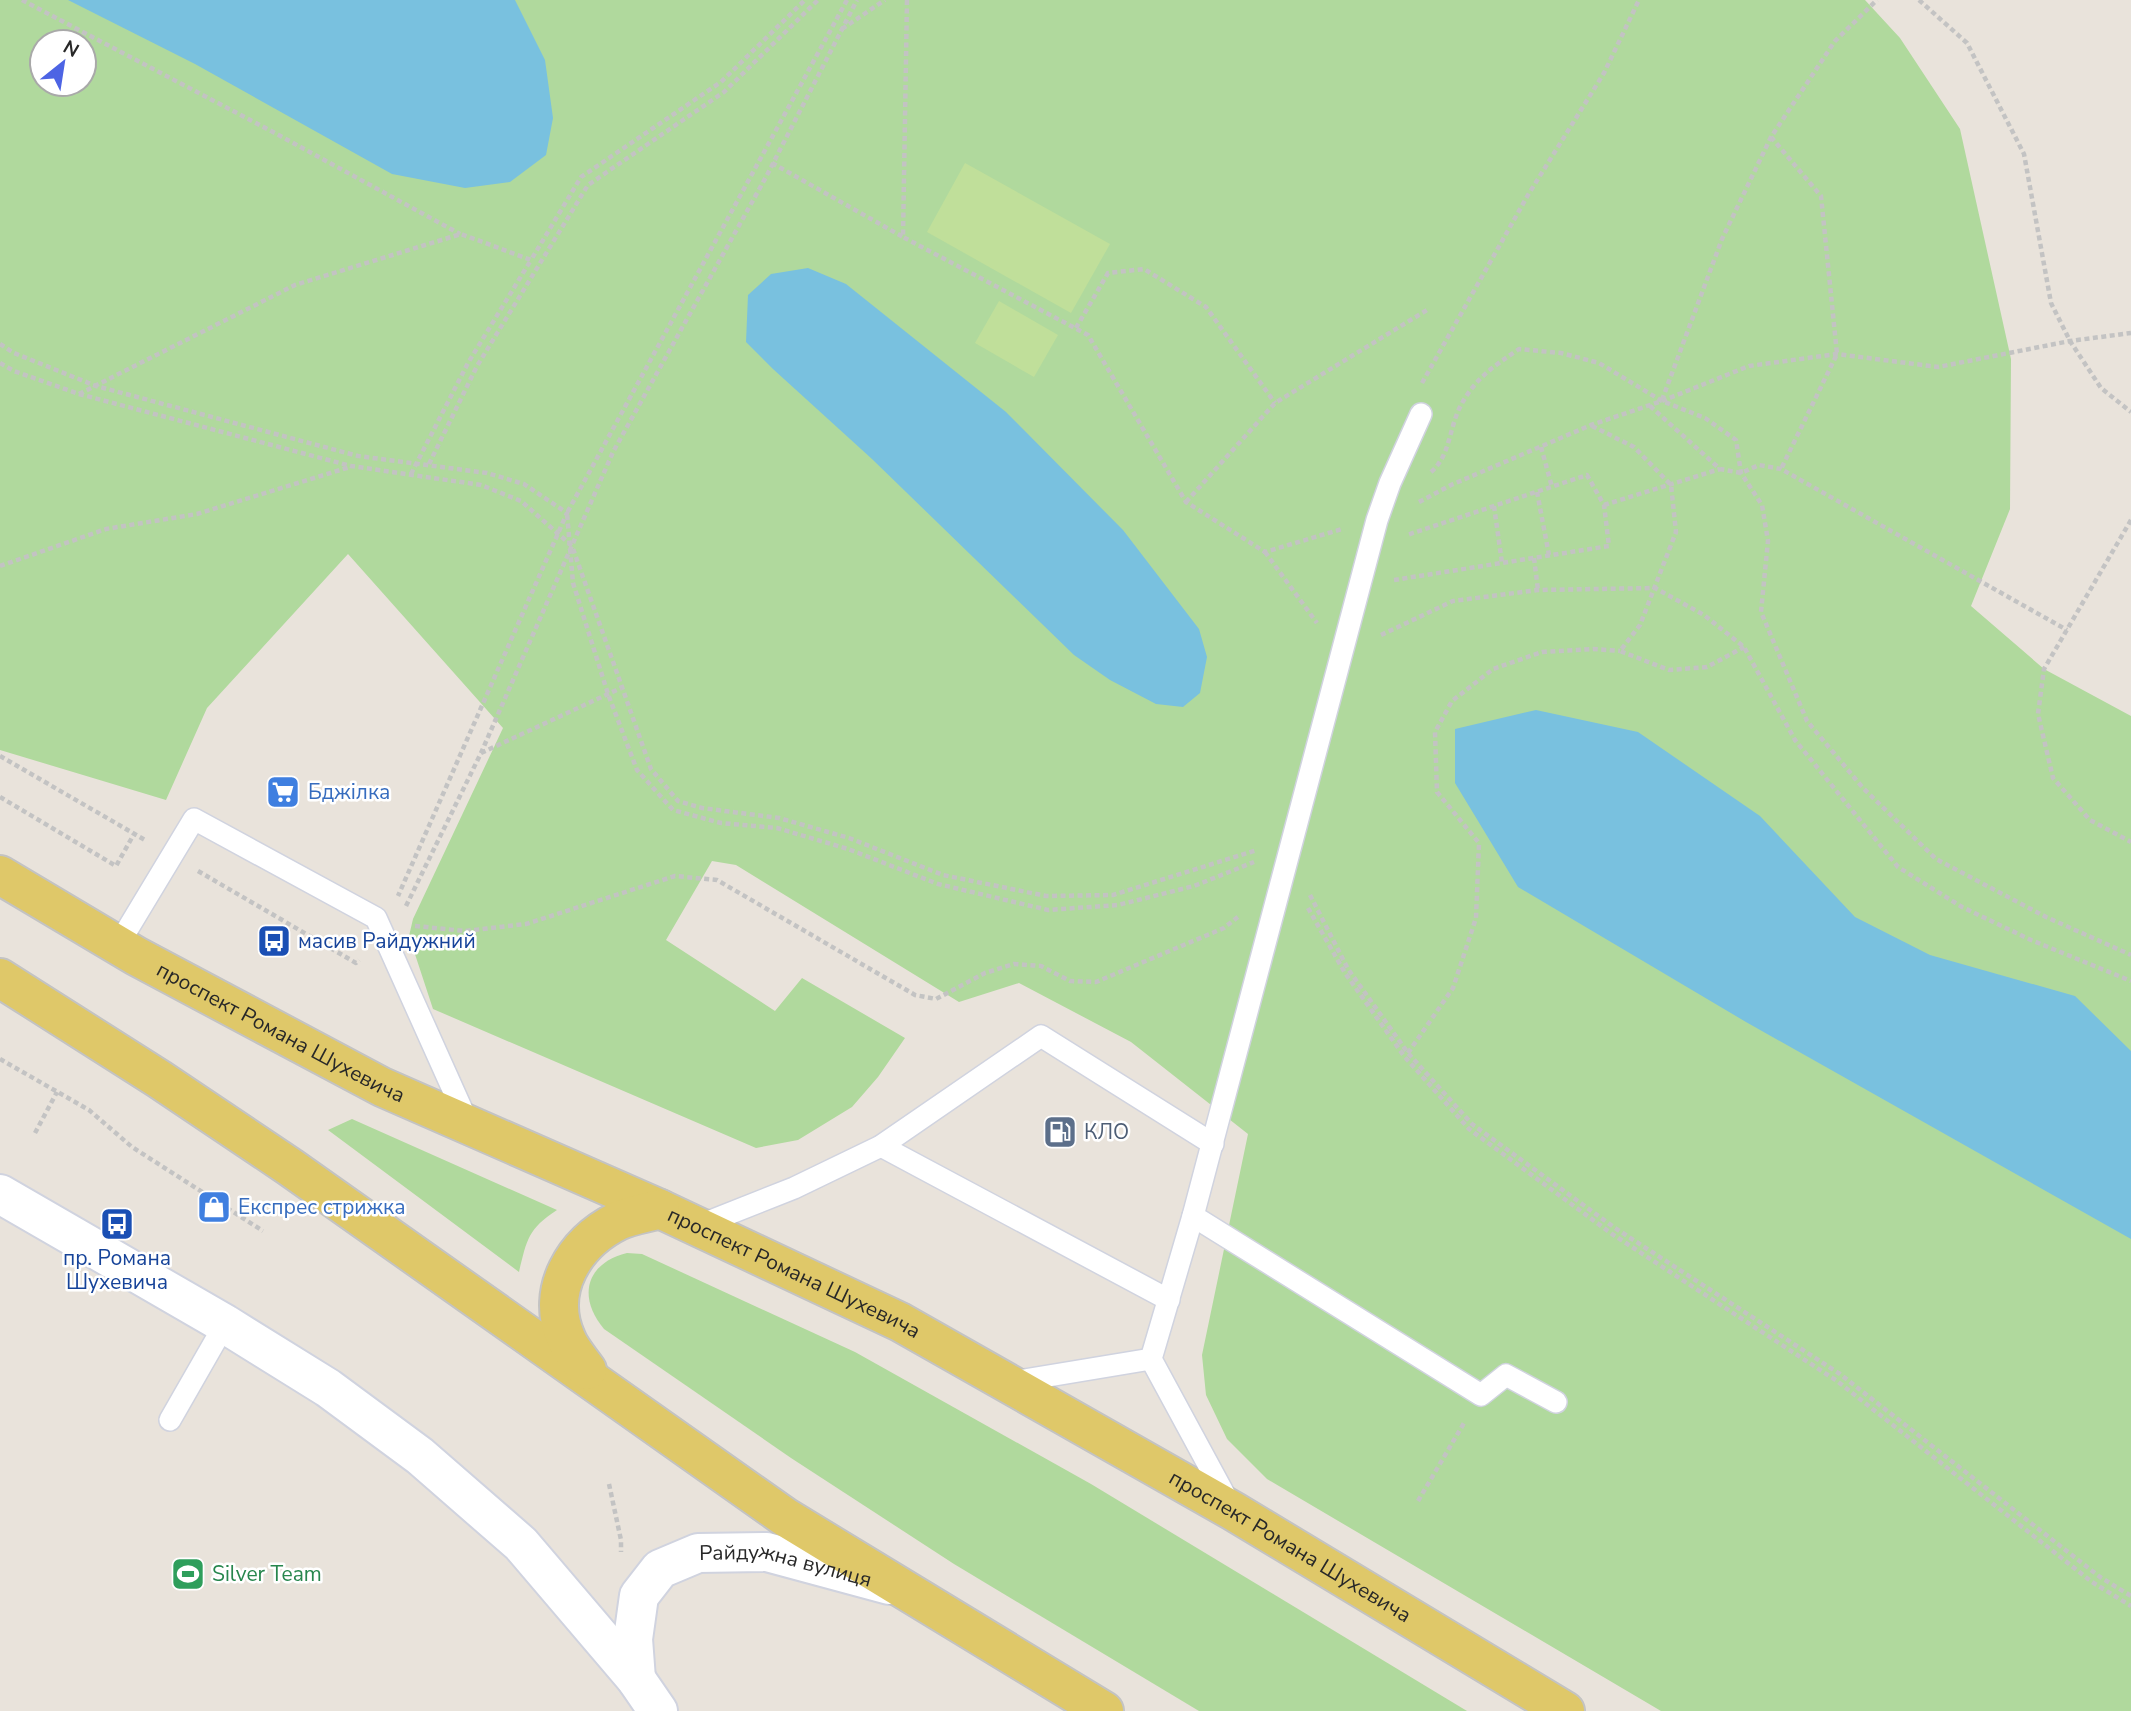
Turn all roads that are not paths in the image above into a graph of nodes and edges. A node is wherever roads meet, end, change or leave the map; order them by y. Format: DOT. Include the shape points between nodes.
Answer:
graph roads {
  1 [pos="1421,414"];
  2 [pos="0,875"];
  3 [pos="118,945"];
  4 [pos="0,978"];
  5 [pos="469,1125"];
  6 [pos="1213,1144"];
  7 [pos="881,1146"];
  8 [pos="0,1194"];
  9 [pos="660,1209"];
  10 [pos="1193,1216"];
  11 [pos="698,1226"];
  12 [pos="1170,1300"];
  13 [pos="225,1324"];
  14 [pos="1151,1359"];
  15 [pos="596,1383"];
  16 [pos="1007,1383"];
  17 [pos="1556,1402"];
  18 [pos="170,1420"];
  19 [pos="1233,1511"];
  20 [pos="903,1589"];
  21 [pos="636,1679"];
  22 [pos="1067,1700"];
  23 [pos="658,1711"];
  24 [pos="1104,1711"];
  25 [pos="1565,1711"];
  1 -- 6 [label="lane" via="1377,520 1282,866"];
  2 -- 3 [label="main road, проспект Романа Шухевича"];
  3 -- 5 [label="main road, проспект Романа Шухевича" via="382,1087"];
  3 -- 5 [label="lane" via="194,819 376,918"];
  4 -- 15 [label="main road" via="290,1167"];
  5 -- 9 [label="main road, проспект Романа Шухевича"];
  6 -- 7 [label="lane" via="1041,1036"];
  6 -- 10 [label="lane"];
  7 -- 11 [label="lane" via="794,1188"];
  7 -- 12 [label="lane"];
  8 -- 13 [label="street"];
  9 -- 11 [label="main road, проспект Романа Шухевича"];
  9 -- 15 [label="main road" via="619,1221 588,1242 564,1274 557,1305 566,1339"];
  10 -- 12 [label="lane"];
  10 -- 17 [label="lane" via="1480,1395 1506,1375"];
  11 -- 16 [label="main road, проспект Романа Шухевича" via="900,1322"];
  12 -- 14 [label="lane"];
  13 -- 18 [label="lane"];
  13 -- 21 [label="street" via="328,1388 420,1456 522,1544"];
  14 -- 16 [label="lane"];
  14 -- 19 [label="lane"];
  15 -- 20 [label="main road" via="785,1517"];
  16 -- 19 [label="main road, проспект Романа Шухевича"];
  19 -- 25 [label="main road, проспект Романа Шухевича"];
  20 -- 21 [label="street, Райдужна вулиця" via="767,1552 698,1552 660,1569 639,1596 633,1639"];
  20 -- 22 [label="main road"];
  21 -- 23 [label="street"];
  22 -- 24 [label="main road"];
}
